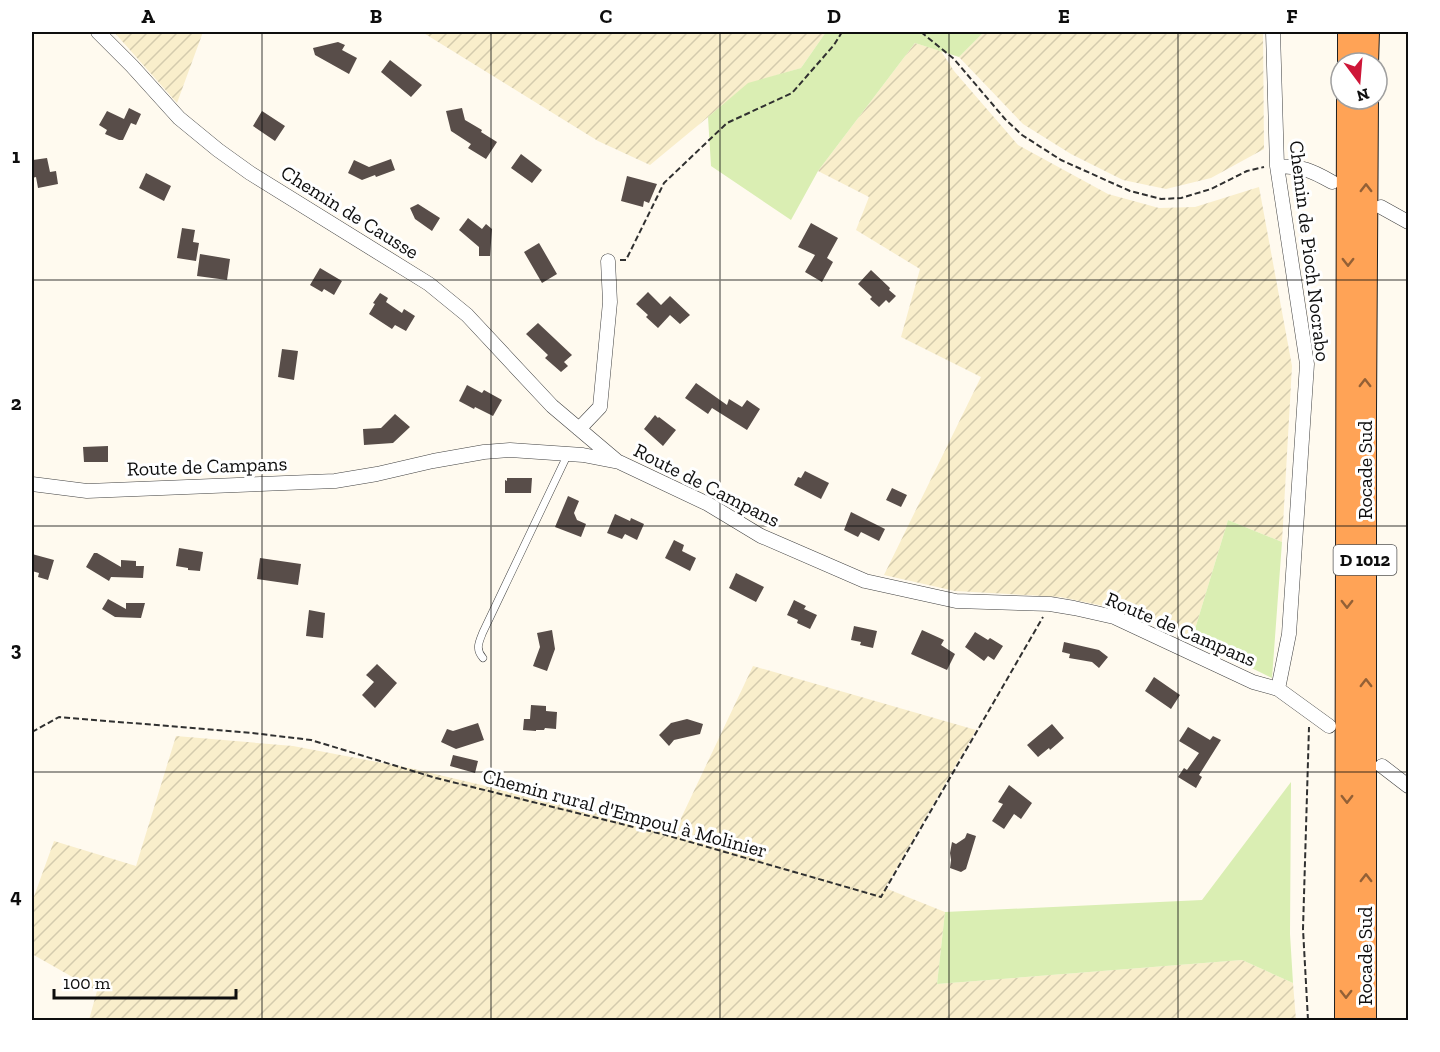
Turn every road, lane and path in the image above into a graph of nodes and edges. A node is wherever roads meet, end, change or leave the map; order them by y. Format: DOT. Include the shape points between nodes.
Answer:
graph roads {
  1 [pos="98,32"];
  2 [pos="842,32"];
  3 [pos="921,32"];
  4 [pos="1273,32"];
  5 [pos="1349,32"];
  6 [pos="1368,32"];
  7 [pos="1349,51"];
  8 [pos="1367,51"];
  9 [pos="1348,111"];
  10 [pos="1367,111"];
  11 [pos="1277,165"];
  12 [pos="1332,182"];
  13 [pos="1381,207"];
  14 [pos="1408,222"];
  15 [pos="608,261"];
  16 [pos="579,429"];
  17 [pos="567,453"];
  18 [pos="619,462"];
  19 [pos="32,484"];
  20 [pos="1050,604"];
  21 [pos="483,658"];
  22 [pos="1278,689"];
  23 [pos="1310,712"];
  24 [pos="1329,726"];
  25 [pos="32,732"];
  26 [pos="1382,766"];
  27 [pos="1408,786"];
  28 [pos="1308,1020"];
  29 [pos="1346,1020"];
  30 [pos="1365,1020"];
  1 -- 16 [label="street, Chemin de Causse" via="179,118 218,150 429,284 467,315 552,406"];
  2 -- 15 [label="path" via="792,93 727,123 664,183 626,260"];
  3 -- 11 [label="path" via="954,59 1022,135 1061,160 1130,192 1161,199 1181,198 1211,189 1247,171"];
  4 -- 11 [label="street, Chemin de Pioch Nocrabo"];
  5 -- 7 [label="highway"];
  6 -- 8 [label="highway"];
  9 -- 29 [label="highway, Rocade Sud / D 1012, one-way"];
  30 -- 10 [label="highway, Rocade Sud / D 1012, one-way"];
  11 -- 12 [label="street" via="1305,168"];
  11 -- 22 [label="street, Chemin de Pioch Nocrabo" via="1307,364 1289,634"];
  13 -- 14 [label="street"];
  15 -- 16 [label="street" via="610,302 600,407"];
  16 -- 18 [label="street, Chemin de Causse"];
  17 -- 18 [label="street, Route de Campans"];
  17 -- 19 [label="street, Route de Campans" via="484,452 335,480 87,491"];
  17 -- 21 [label="lane" via="483,632 478,646"];
  18 -- 20 [label="street, Route de Campans" via="708,504 761,536 865,581 956,601"];
  20 -- 22 [label="street, Route de Campans" via="1114,617 1253,682"];
  20 -- 25 [label="path, Chemin rural d'Empoul à Molinier" via="881,897 666,835 436,778 311,740 59,717"];
  22 -- 23 [label="street, Route de Campans"];
  23 -- 24 [label="street, Route de Campans"];
  23 -- 28 [label="path" via="1303,929"];
  26 -- 27 [label="street"];
}
